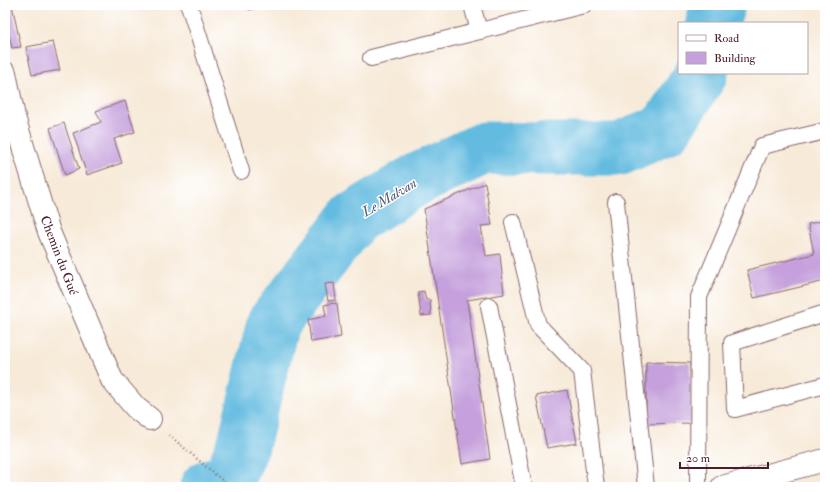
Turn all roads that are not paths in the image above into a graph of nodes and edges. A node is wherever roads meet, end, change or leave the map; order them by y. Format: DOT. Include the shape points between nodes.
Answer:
graph roads {
  1 [pos="189,5"];
  2 [pos="472,5"];
  3 [pos="584,5"];
  4 [pos="479,31"];
  5 [pos="371,58"];
  6 [pos="5,73"];
  7 [pos="825,131"];
  8 [pos="241,171"];
  9 [pos="616,202"];
  10 [pos="513,222"];
  11 [pos="489,306"];
  12 [pos="825,313"];
  13 [pos="825,385"];
  14 [pos="150,419"];
  15 [pos="825,460"];
  16 [pos="524,487"];
  17 [pos="596,487"];
  18 [pos="646,487"];
  19 [pos="698,487"];
  20 [pos="722,487"];
  1 -- 8 [label="lane"];
  2 -- 4 [label="lane"];
  3 -- 4 [label="lane"];
  4 -- 5 [label="lane"];
  6 -- 14 [label="street, Chemin du Gué" via="14,117 49,232 112,380 136,408"];
  7 -- 19 [label="lane" via="762,146 699,297"];
  9 -- 18 [label="lane"];
  10 -- 17 [label="lane" via="538,325 582,371"];
  11 -- 16 [label="lane"];
  12 -- 13 [label="lane" via="732,343 735,409"];
  15 -- 20 [label="street"];
}
